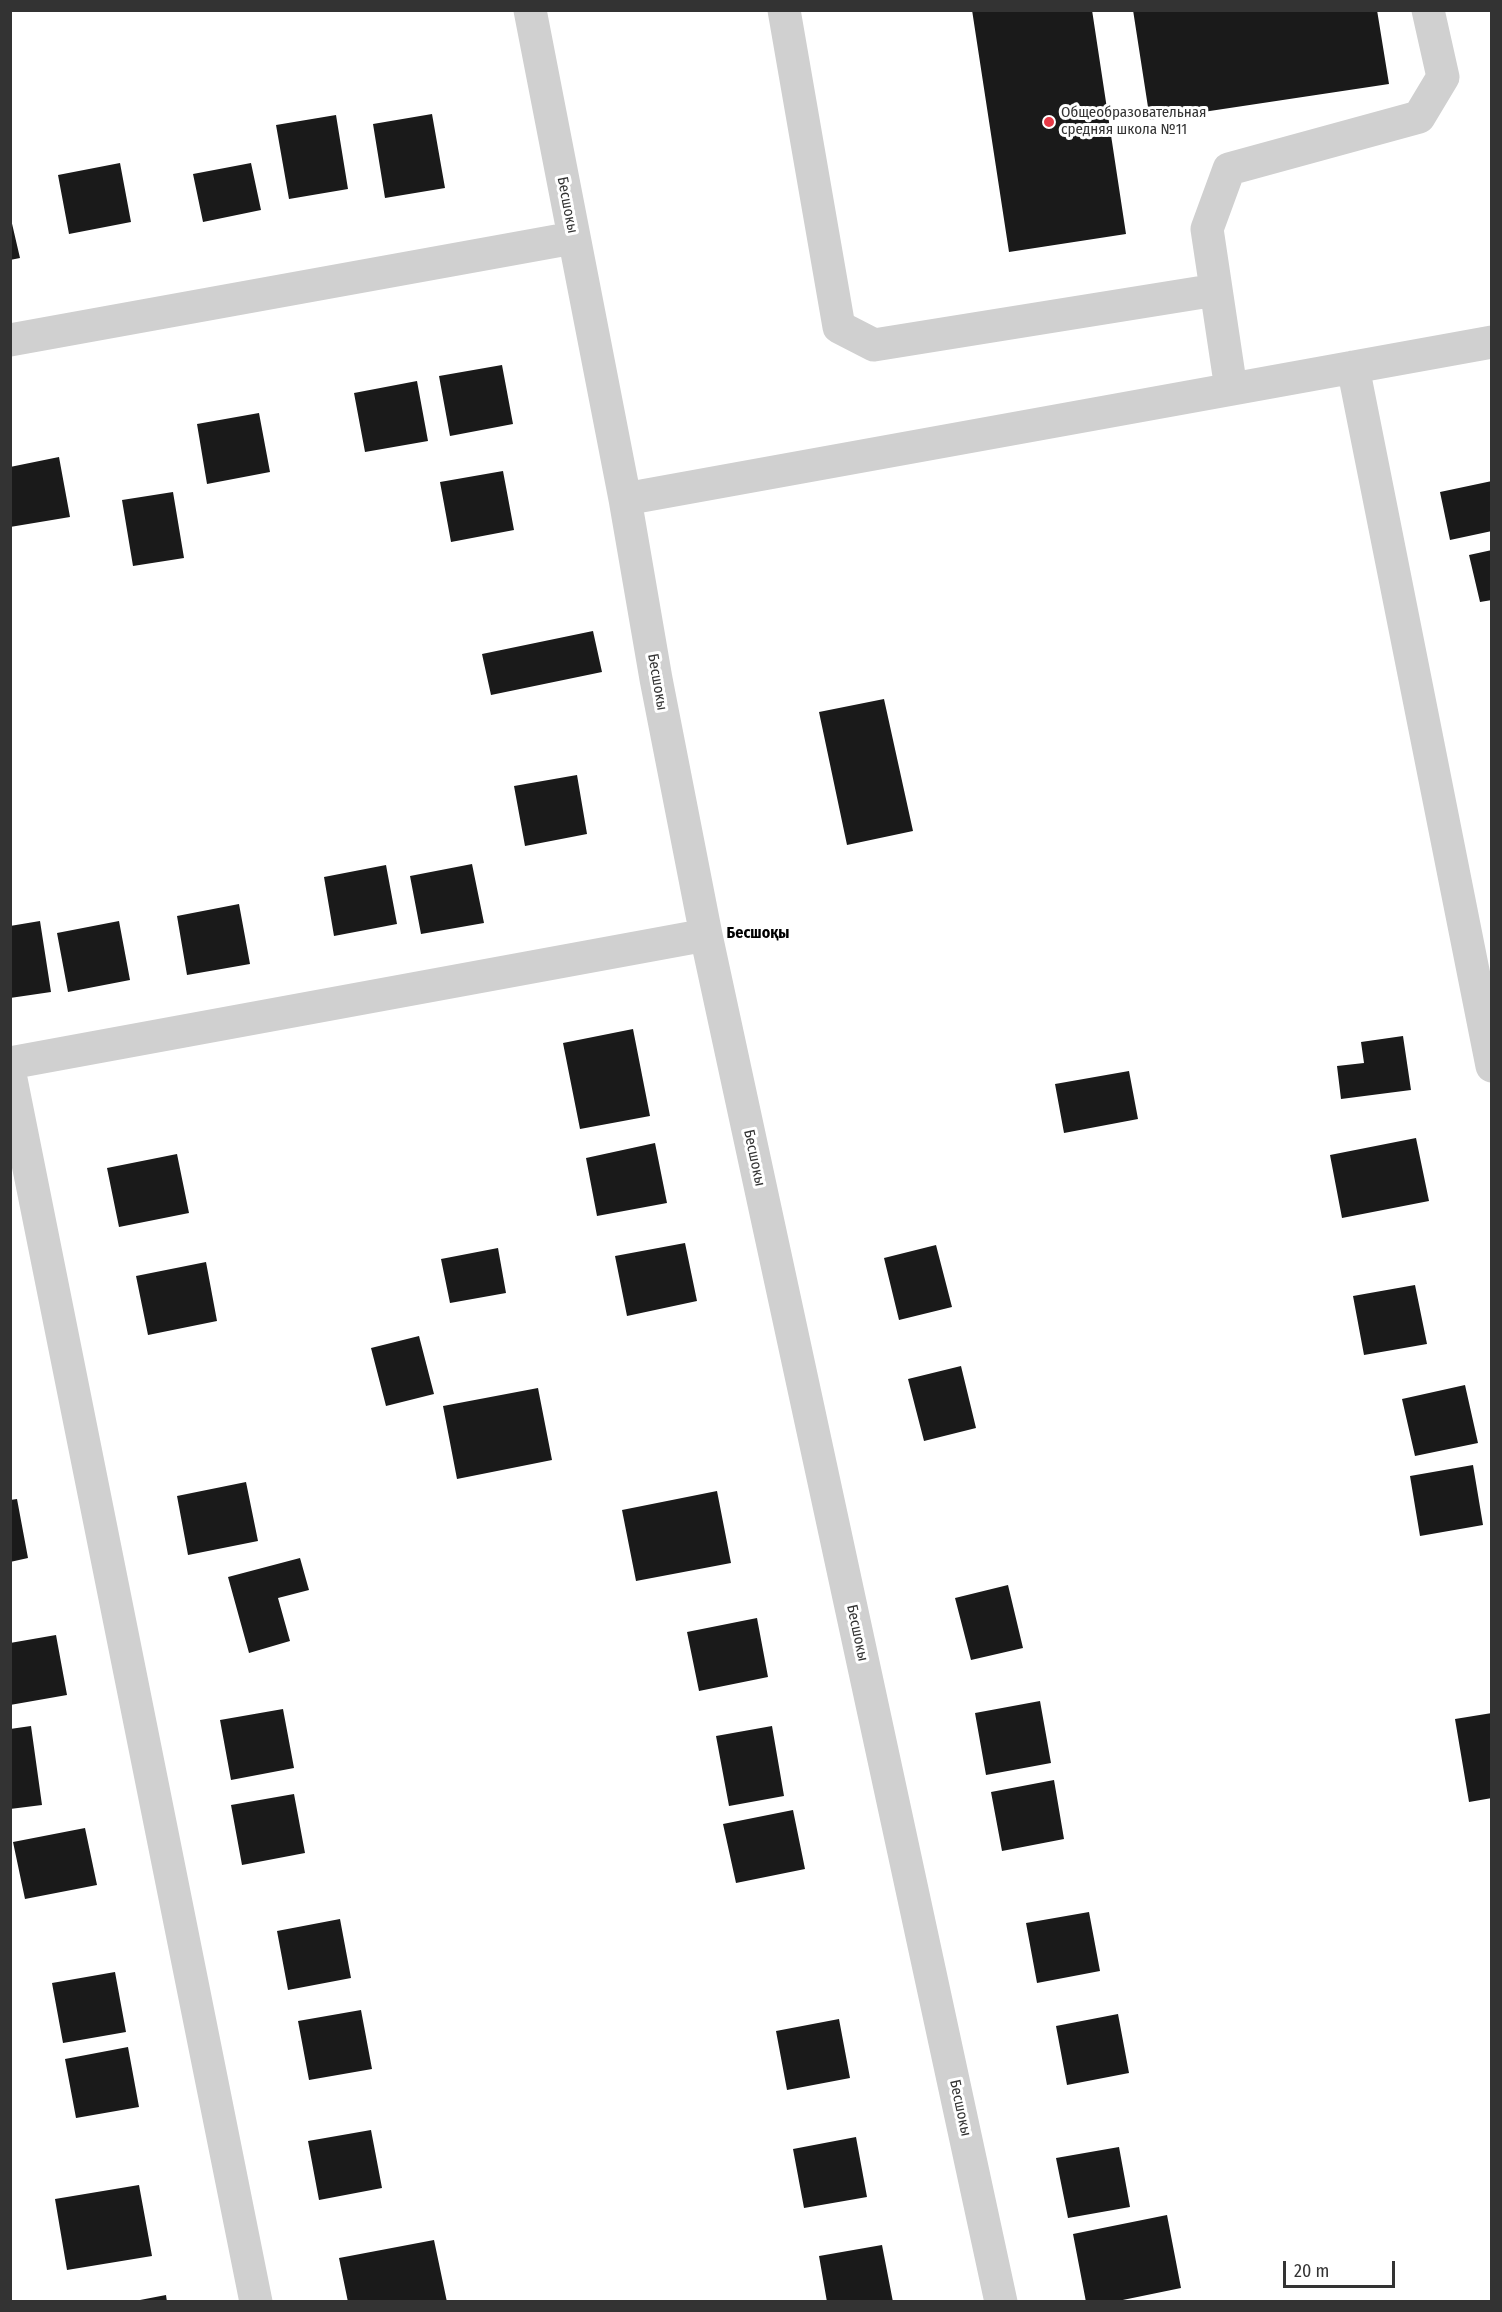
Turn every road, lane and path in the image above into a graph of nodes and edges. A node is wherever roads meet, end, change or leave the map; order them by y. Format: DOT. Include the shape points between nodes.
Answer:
graph roads {
  1 [pos="530,10"];
  2 [pos="784,10"];
  3 [pos="1428,10"];
  4 [pos="573,238"];
  5 [pos="1216,290"];
  6 [pos="10,340"];
  7 [pos="1491,342"];
  8 [pos="1353,367"];
  9 [pos="1231,389"];
  10 [pos="625,499"];
  11 [pos="706,935"];
  12 [pos="10,1063"];
  13 [pos="1491,1066"];
  14 [pos="10,1074"];
  15 [pos="256,2301"];
  16 [pos="1001,2301"];
  1 -- 4 [label="street, Бесшокы"];
  2 -- 5 [label="street" via="839,327 874,345"];
  3 -- 5 [label="street" via="1443,77 1419,117 1229,169 1207,229"];
  4 -- 6 [label="street"];
  4 -- 10 [label="street, Бесшокы"];
  5 -- 9 [label="street"];
  7 -- 8 [label="street"];
  8 -- 9 [label="street"];
  8 -- 13 [label="street"];
  9 -- 10 [label="street"];
  10 -- 11 [label="street, Бесшокы"];
  11 -- 12 [label="street"];
  11 -- 16 [label="street, Бесшокы"];
  14 -- 15 [label="street"];
}
